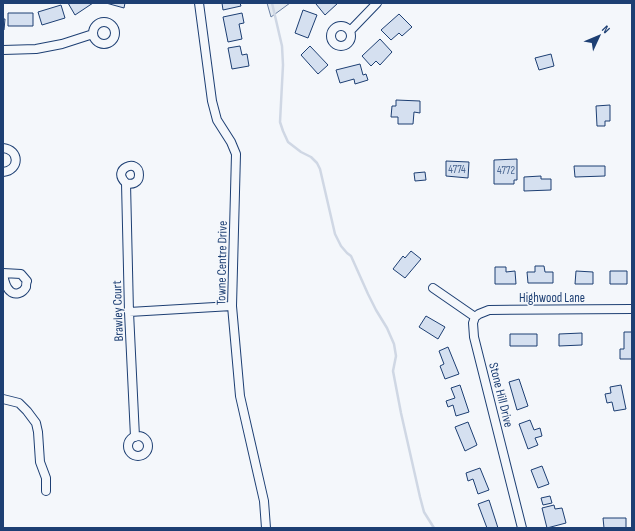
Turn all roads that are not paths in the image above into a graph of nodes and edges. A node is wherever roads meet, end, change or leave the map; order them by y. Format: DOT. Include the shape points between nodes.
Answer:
graph roads {
  1 [pos="199,3"];
  2 [pos="377,3"];
  3 [pos="350,31"];
  4 [pos="93,34"];
  5 [pos="3,50"];
  6 [pos="3,148"];
  7 [pos="3,172"];
  8 [pos="126,183"];
  9 [pos="433,288"];
  10 [pos="232,306"];
  11 [pos="632,309"];
  12 [pos="129,312"];
  13 [pos="475,317"];
  14 [pos="3,399"];
  15 [pos="135,437"];
  16 [pos="46,491"];
  17 [pos="266,528"];
  18 [pos="522,528"];
  1 -- 10 [label="street, Towne Centre Drive" via="212,101 217,120 236,154"];
  2 -- 3 [label="street"];
  4 -- 5 [label="street" via="36,49"];
  6 -- 7 [label="street" via="12,151 16,163 11,170"];
  8 -- 12 [label="street, Brawley Court"];
  9 -- 13 [label="street"];
  10 -- 12 [label="street"];
  10 -- 17 [label="street, Towne Centre Drive" via="240,396 264,501"];
  11 -- 13 [label="street, Highwood Lane" via="489,310"];
  12 -- 15 [label="street, Brawley Court"];
  13 -- 18 [label="street, Stone Hill Drive" via="474,337"];
  14 -- 16 [label="street" via="19,403 36,423"];
}
